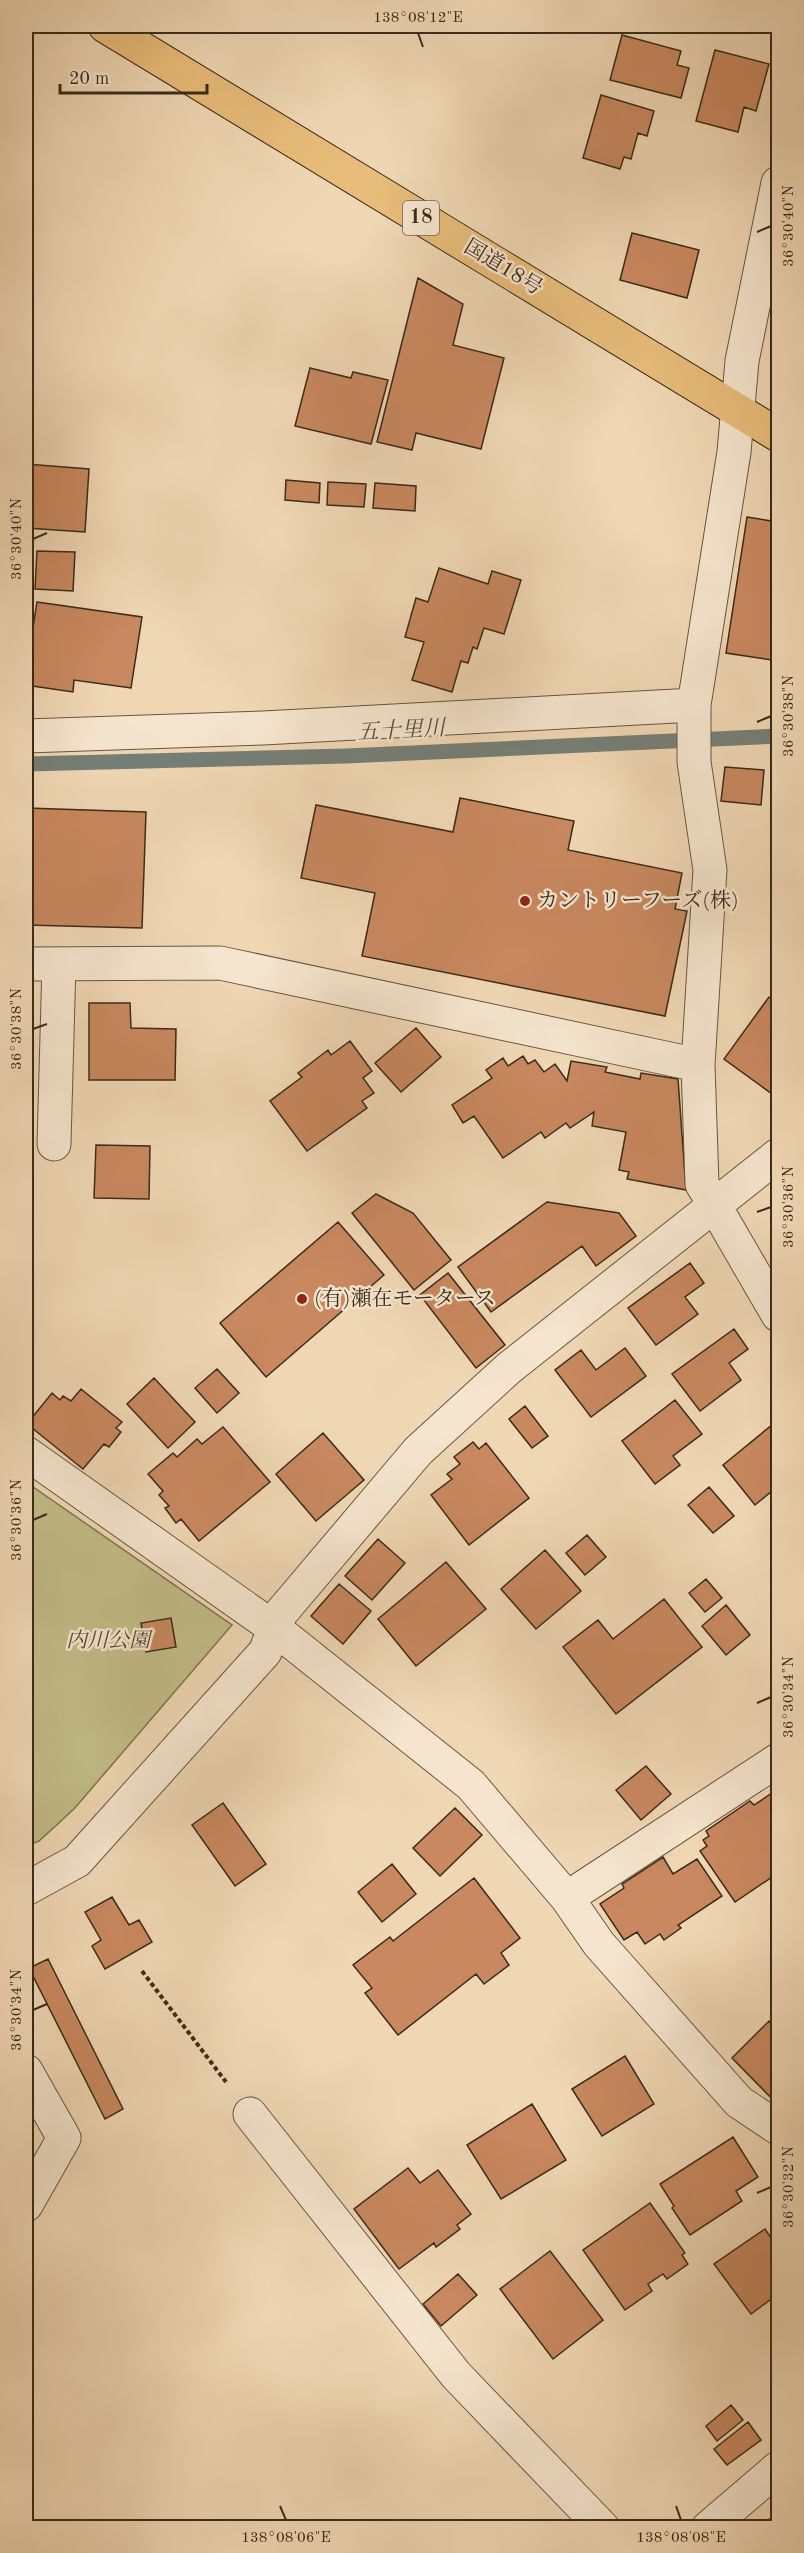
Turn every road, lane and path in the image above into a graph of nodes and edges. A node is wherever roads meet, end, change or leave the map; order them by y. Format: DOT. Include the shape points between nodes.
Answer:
graph roads {
  1 [pos="105,26"];
  2 [pos="778,183"];
  3 [pos="738,410"];
  4 [pos="778,435"];
  5 [pos="694,710"];
  6 [pos="26,736"];
  7 [pos="26,964"];
  8 [pos="59,964"];
  9 [pos="698,1065"];
  10 [pos="54,1144"];
  11 [pos="778,1155"];
  12 [pos="714,1207"];
  13 [pos="778,1315"];
  14 [pos="26,1453"];
  15 [pos="274,1628"];
  16 [pos="778,1760"];
  17 [pos="26,1889"];
  18 [pos="567,1898"];
  19 [pos="142,1971"];
  20 [pos="26,2071"];
  21 [pos="250,2114"];
  22 [pos="778,2128"];
  23 [pos="26,2205"];
  24 [pos="778,2468"];
  25 [pos="603,2528"];
  26 [pos="708,2528"];
  1 -- 3 [label="highway, 国道18号 / 18"];
  2 -- 3 [label="street" via="742,361"];
  3 -- 4 [label="highway, 国道18号 / 18"];
  3 -- 5 [label="street"];
  5 -- 6 [label="street"];
  5 -- 9 [label="street" via="694,762 710,870"];
  7 -- 8 [label="street"];
  8 -- 9 [label="street" via="220,963"];
  8 -- 10 [label="street"];
  9 -- 12 [label="street" via="702,1184"];
  11 -- 12 [label="street"];
  12 -- 13 [label="street"];
  12 -- 15 [label="street" via="509,1368 418,1451 281,1613"];
  14 -- 15 [label="street"];
  15 -- 17 [label="street" via="265,1652 77,1862"];
  15 -- 18 [label="street" via="471,1785"];
  16 -- 18 [label="street"];
  18 -- 22 [label="street" via="599,1944 739,2102"];
  19 -- 21 [label="path"];
  20 -- 23 [label="street" via="64,2138"];
  21 -- 25 [label="street" via="456,2375"];
  24 -- 26 [label="street"];
}
